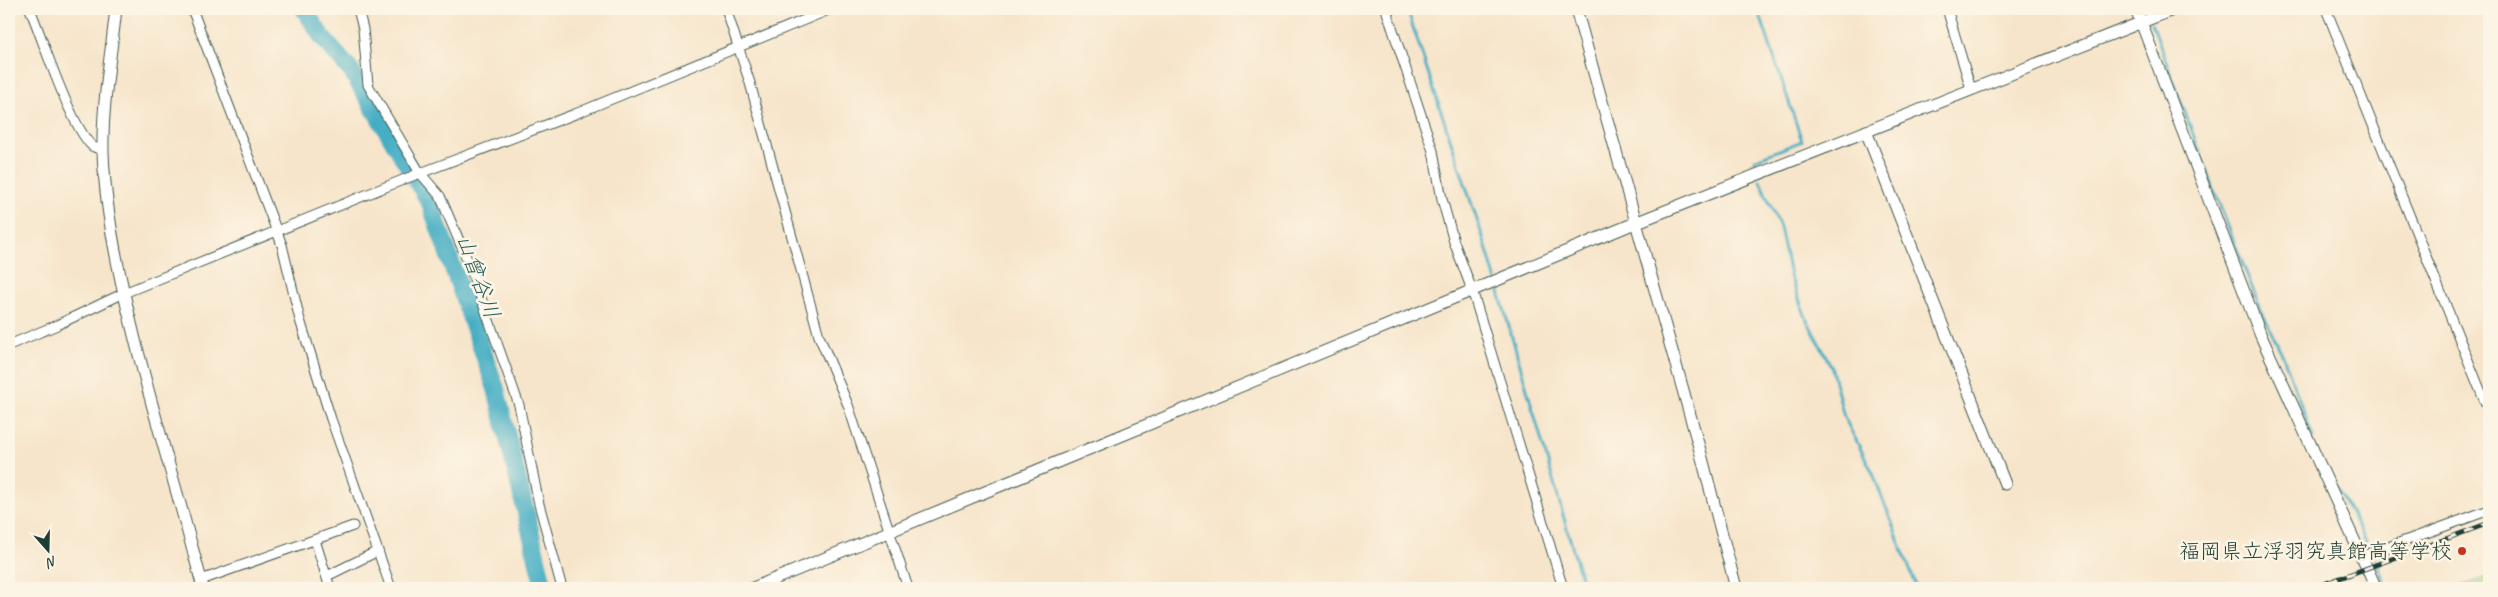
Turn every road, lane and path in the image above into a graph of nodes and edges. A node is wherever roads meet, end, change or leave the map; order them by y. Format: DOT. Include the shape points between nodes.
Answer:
graph roads {
  1 [pos="30,9"];
  2 [pos="116,9"];
  3 [pos="192,9"];
  4 [pos="358,9"];
  5 [pos="726,9"];
  6 [pos="831,9"];
  7 [pos="1386,9"];
  8 [pos="1576,9"];
  9 [pos="1947,9"];
  10 [pos="2136,9"];
  11 [pos="2175,9"];
  12 [pos="2326,9"];
  13 [pos="2142,22"];
  14 [pos="736,46"];
  15 [pos="1971,89"];
  16 [pos="1866,131"];
  17 [pos="103,150"];
  18 [pos="416,175"];
  19 [pos="1635,223"];
  20 [pos="276,230"];
  21 [pos="1472,290"];
  22 [pos="124,293"];
  23 [pos="9,345"];
  24 [pos="2489,412"];
  25 [pos="2005,484"];
  26 [pos="2489,510"];
  27 [pos="353,526"];
  28 [pos="888,534"];
  29 [pos="315,540"];
  30 [pos="378,551"];
  31 [pos="2361,557"];
  32 [pos="326,576"];
  33 [pos="202,584"];
  34 [pos="330,588"];
  35 [pos="392,588"];
  36 [pos="562,588"];
  37 [pos="753,588"];
  38 [pos="908,588"];
  39 [pos="1563,588"];
  40 [pos="1736,588"];
  41 [pos="2376,588"];
  1 -- 17 [label="street" via="78,123 93,147"];
  2 -- 17 [label="street"];
  3 -- 20 [label="street"];
  4 -- 18 [label="street" via="368,84"];
  5 -- 14 [label="street"];
  6 -- 14 [label="street"];
  7 -- 21 [label="street" via="1433,151 1442,200"];
  8 -- 19 [label="street"];
  9 -- 15 [label="street"];
  10 -- 13 [label="street"];
  11 -- 13 [label="street"];
  12 -- 24 [label="street"];
  13 -- 15 [label="street"];
  13 -- 31 [label="street" via="2261,336"];
  14 -- 18 [label="street" via="575,114"];
  14 -- 28 [label="street" via="750,82 819,336 848,405"];
  15 -- 16 [label="street"];
  16 -- 19 [label="street"];
  16 -- 25 [label="street"];
  17 -- 22 [label="street" via="110,222"];
  18 -- 20 [label="street"];
  18 -- 36 [label="street" via="440,196 448,211 518,405 539,504"];
  19 -- 21 [label="street"];
  19 -- 40 [label="street"];
  20 -- 22 [label="street"];
  20 -- 30 [label="street" via="300,320"];
  21 -- 28 [label="street"];
  21 -- 39 [label="street"];
  22 -- 23 [label="street"];
  22 -- 33 [label="street" via="149,398"];
  26 -- 31 [label="street"];
  27 -- 29 [label="street"];
  28 -- 37 [label="street"];
  28 -- 38 [label="street"];
  29 -- 32 [label="street"];
  29 -- 33 [label="street"];
  30 -- 32 [label="street"];
  30 -- 35 [label="street"];
  31 -- 41 [label="street"];
  32 -- 34 [label="street"];
}
